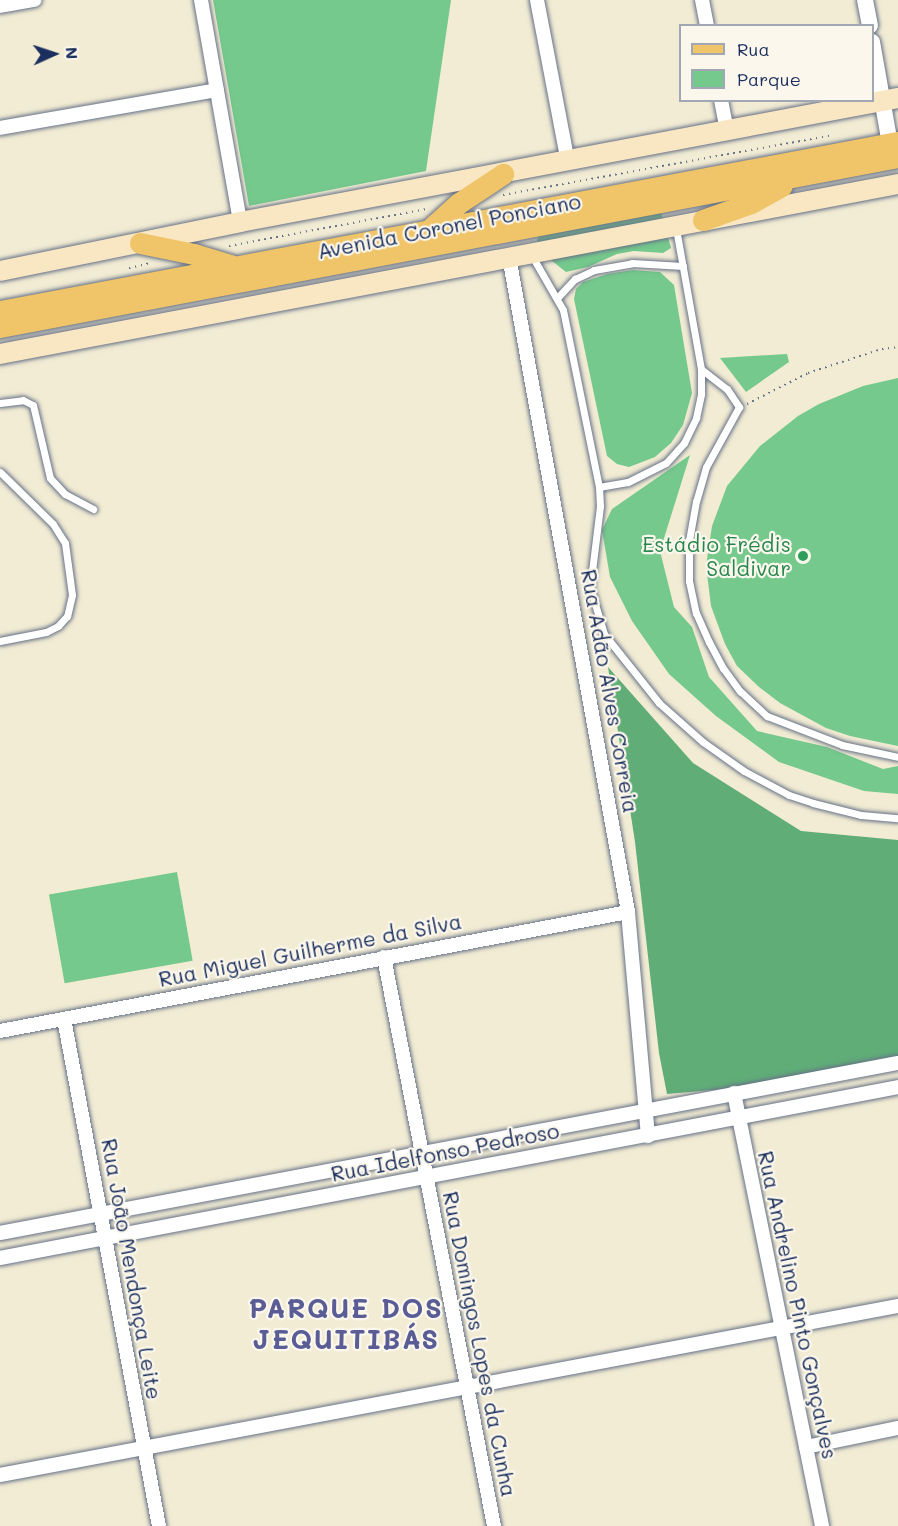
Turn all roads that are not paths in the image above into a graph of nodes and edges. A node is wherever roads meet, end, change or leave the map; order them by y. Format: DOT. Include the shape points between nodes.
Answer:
graph roads {
  1 [pos="34,0"];
  2 [pos="201,0"];
  3 [pos="537,0"];
  4 [pos="702,0"];
  5 [pos="865,0"];
  6 [pos="0,6"];
  7 [pos="707,24"];
  8 [pos="870,24"];
  9 [pos="874,65"];
  10 [pos="217,90"];
  11 [pos="890,100"];
  12 [pos="721,102"];
  13 [pos="0,128"];
  14 [pos="727,131"];
  15 [pos="895,148"];
  16 [pos="568,162"];
  17 [pos="503,174"];
  18 [pos="800,176"];
  19 [pos="898,184"];
  20 [pos="703,220"];
  21 [pos="240,222"];
  22 [pos="676,225"];
  23 [pos="428,230"];
  24 [pos="140,243"];
  25 [pos="530,253"];
  26 [pos="509,257"];
  27 [pos="683,266"];
  28 [pos="235,267"];
  29 [pos="0,271"];
  30 [pos="558,297"];
  31 [pos="0,311"];
  32 [pos="0,327"];
  33 [pos="0,354"];
  34 [pos="700,369"];
  35 [pos="0,403"];
  36 [pos="0,472"];
  37 [pos="599,487"];
  38 [pos="93,508"];
  39 [pos="0,641"];
  40 [pos="898,757"];
  41 [pos="898,818"];
  42 [pos="628,912"];
  43 [pos="384,957"];
  44 [pos="64,1019"];
  45 [pos="0,1031"];
  46 [pos="898,1063"];
  47 [pos="898,1087"];
  48 [pos="734,1093"];
  49 [pos="645,1110"];
  50 [pos="738,1117"];
  51 [pos="648,1136"];
  52 [pos="421,1152"];
  53 [pos="426,1176"];
  54 [pos="102,1214"];
  55 [pos="0,1233"];
  56 [pos="105,1238"];
  57 [pos="0,1258"];
  58 [pos="898,1306"];
  59 [pos="782,1328"];
  60 [pos="467,1387"];
  61 [pos="898,1428"];
  62 [pos="806,1447"];
  63 [pos="143,1448"];
  64 [pos="0,1475"];
  65 [pos="159,1526"];
  66 [pos="494,1526"];
  67 [pos="822,1526"];
  1 -- 6 [label="street"];
  2 -- 10 [label="street"];
  3 -- 16 [label="street"];
  4 -- 7 [label="street"];
  5 -- 8 [label="street"];
  9 -- 11 [label="street"];
  10 -- 13 [label="street"];
  10 -- 21 [label="street"];
  11 -- 14 [label="main road"];
  11 -- 15 [label="street"];
  12 -- 14 [label="street"];
  14 -- 16 [label="main road"];
  15 -- 18 [label="main road"];
  15 -- 23 [label="main road, Avenida Coronel Ponciano"];
  16 -- 17 [label="main road"];
  17 -- 21 [label="main road"];
  17 -- 23 [label="main road" via="459,203"];
  18 -- 20 [label="main road" via="751,203"];
  18 -- 32 [label="main road"];
  19 -- 20 [label="main road"];
  20 -- 22 [label="main road"];
  21 -- 24 [label="main road"];
  22 -- 25 [label="main road"];
  22 -- 27 [label="lane"];
  23 -- 28 [label="main road, Avenida Coronel Ponciano"];
  24 -- 28 [label="main road"];
  24 -- 29 [label="main road"];
  25 -- 26 [label="main road"];
  25 -- 30 [label="lane"];
  26 -- 33 [label="main road"];
  26 -- 42 [label="street, Rua Adão Alves Correia"];
  27 -- 30 [label="lane" via="649,262 603,268 575,279"];
  27 -- 34 [label="lane"];
  28 -- 31 [label="main road, Avenida Coronel Ponciano"];
  30 -- 37 [label="lane"];
  34 -- 37 [label="lane" via="701,394 696,418 676,453 642,477"];
  34 -- 40 [label="lane" via="727,389 740,407 706,467 689,540 689,581 696,613 709,642 740,691 768,716 842,745"];
  35 -- 38 [label="lane" via="23,400 33,405 50,478 65,494"];
  36 -- 39 [label="lane" via="53,524 65,543 72,595 66,616 58,626"];
  37 -- 41 [label="lane" via="590,587 596,611 604,634 659,703 723,757 789,795 845,811"];
  42 -- 43 [label="street, Rua Miguel Guilherme da Silva"];
  42 -- 49 [label="street, Rua Adão Alves Correia"];
  43 -- 44 [label="street, Rua Miguel Guilherme da Silva"];
  43 -- 52 [label="street, Rua Domingos Lopes da Cunha"];
  44 -- 45 [label="street, Rua Miguel Guilherme da Silva"];
  44 -- 54 [label="street, Rua João Mendonça Leite"];
  46 -- 48 [label="street, Rua Idelfonso Pedroso"];
  47 -- 50 [label="street, Rua Idelfonso Pedroso"];
  48 -- 49 [label="street, Rua Idelfonso Pedroso"];
  48 -- 50 [label="street, Rua Andrelino Pinto Gonçalves"];
  49 -- 51 [label="street, Rua Adão Alves Correia"];
  49 -- 52 [label="street, Rua Idelfonso Pedroso"];
  50 -- 51 [label="street, Rua Idelfonso Pedroso"];
  50 -- 59 [label="street, Rua Andrelino Pinto Gonçalves"];
  51 -- 53 [label="street, Rua Idelfonso Pedroso"];
  52 -- 53 [label="street, Rua Domingos Lopes da Cunha"];
  52 -- 54 [label="street, Rua Idelfonso Pedroso"];
  53 -- 56 [label="street, Rua Idelfonso Pedroso"];
  53 -- 60 [label="street, Rua Domingos Lopes da Cunha"];
  54 -- 55 [label="street, Rua Idelfonso Pedroso"];
  54 -- 56 [label="street, Rua João Mendonça Leite"];
  56 -- 57 [label="street, Rua Idelfonso Pedroso"];
  56 -- 63 [label="street, Rua João Mendonça Leite"];
  58 -- 59 [label="street"];
  59 -- 60 [label="street"];
  59 -- 62 [label="street, Rua Andrelino Pinto Gonçalves"];
  60 -- 63 [label="street"];
  60 -- 66 [label="street, Rua Domingos Lopes da Cunha"];
  61 -- 62 [label="street"];
  62 -- 67 [label="street, Rua Andrelino Pinto Gonçalves"];
  63 -- 64 [label="street"];
  63 -- 65 [label="street, Rua João Mendonça Leite"];
}
